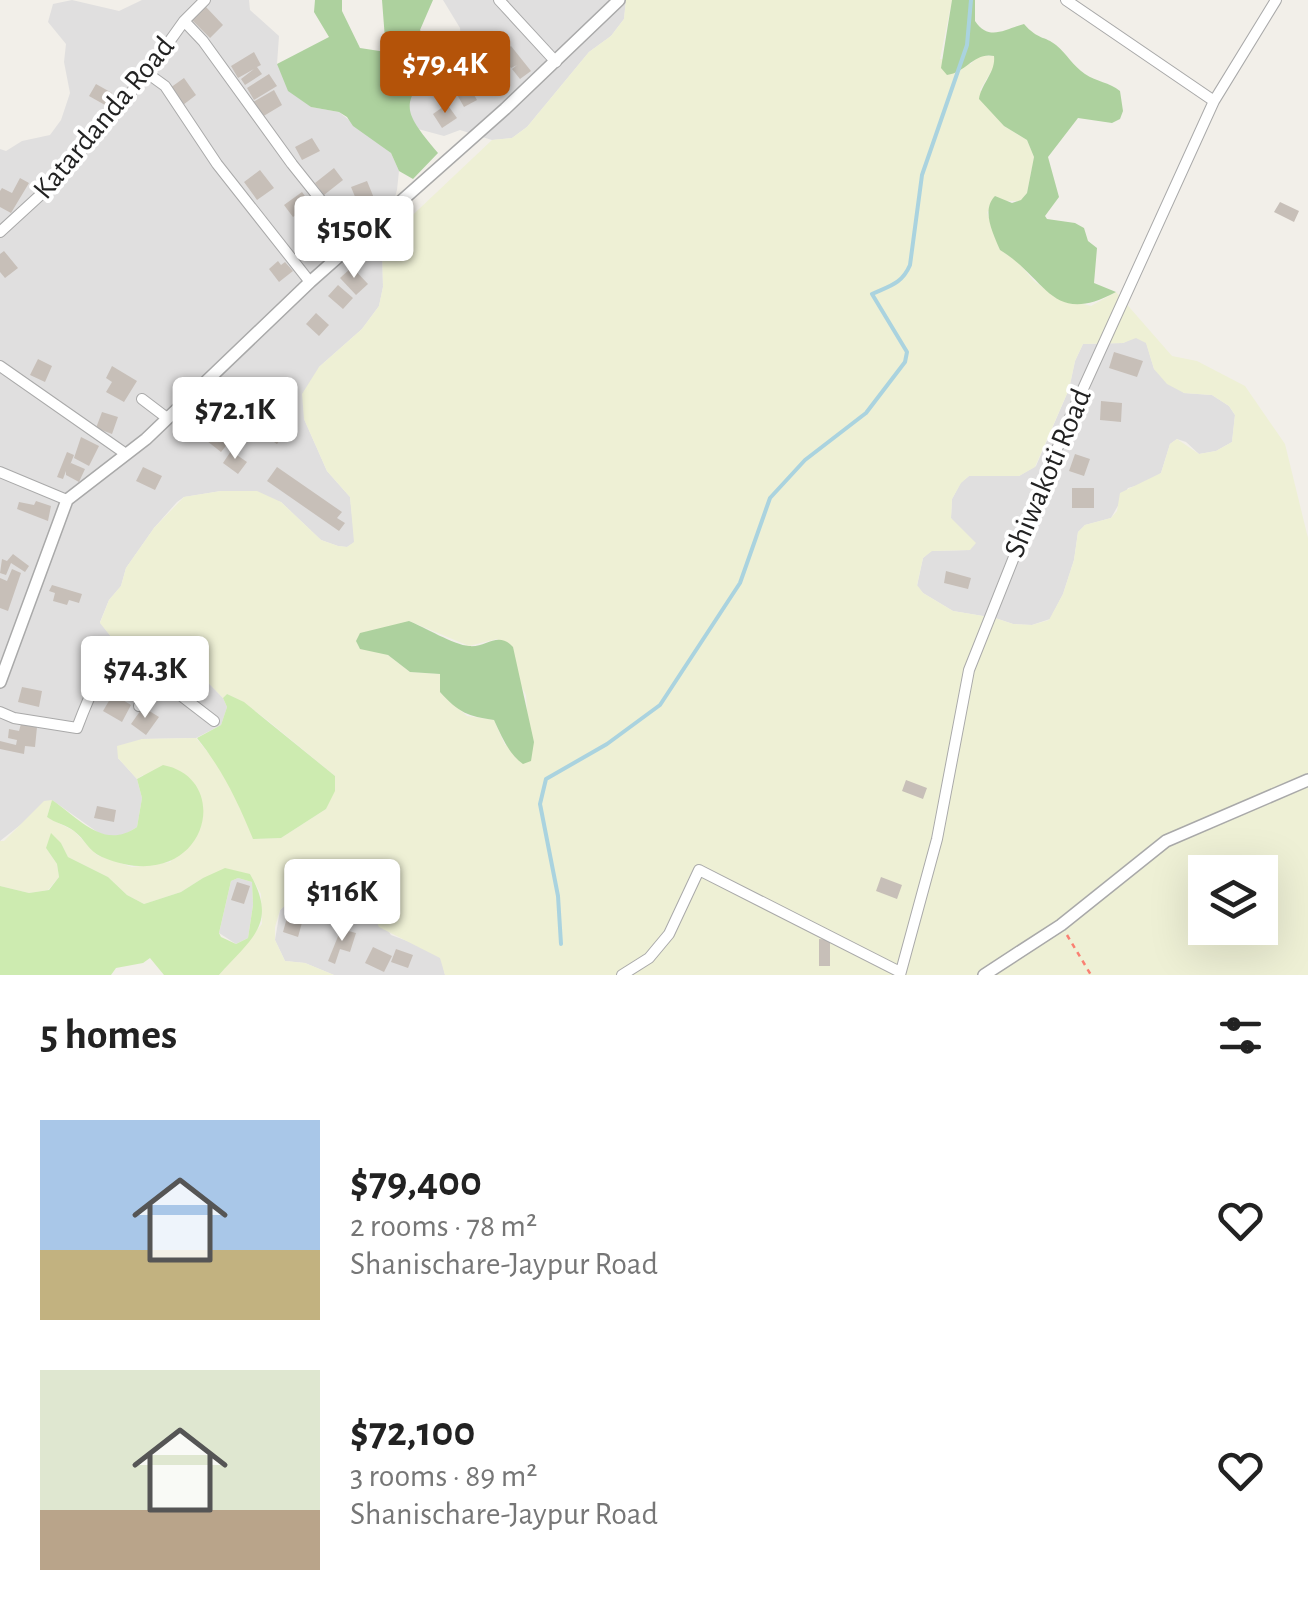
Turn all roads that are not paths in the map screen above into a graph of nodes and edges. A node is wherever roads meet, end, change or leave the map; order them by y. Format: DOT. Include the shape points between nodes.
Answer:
graph roads {
  1 [pos="205,0"];
  2 [pos="499,0"];
  3 [pos="619,0"];
  4 [pos="1066,0"];
  5 [pos="1276,0"];
  6 [pos="184,21"];
  7 [pos="556,62"];
  8 [pos="147,73"];
  9 [pos="1214,101"];
  10 [pos="0,232"];
  11 [pos="355,244"];
  12 [pos="310,282"];
  13 [pos="0,366"];
  14 [pos="142,399"];
  15 [pos="167,418"];
  16 [pos="126,454"];
  17 [pos="0,472"];
  18 [pos="67,500"];
  19 [pos="0,682"];
  20 [pos="162,682"];
  21 [pos="139,706"];
  22 [pos="0,712"];
  23 [pos="214,720"];
  24 [pos="1308,780"];
  25 [pos="900,974"];
  26 [pos="622,975"];
  27 [pos="984,975"];
  1 -- 6 [label="street, Katardanda Road"];
  2 -- 7 [label="street"];
  3 -- 7 [label="street"];
  4 -- 9 [label="street"];
  5 -- 9 [label="street, Shiwakoti Road"];
  6 -- 8 [label="street, Katardanda Road"];
  6 -- 11 [label="street"];
  7 -- 11 [label="street"];
  8 -- 10 [label="street, Katardanda Road" via="48,188"];
  8 -- 12 [label="street" via="165,86 216,164"];
  9 -- 25 [label="street, Shiwakoti Road" via="1067,424 969,670 937,838"];
  11 -- 12 [label="street"];
  12 -- 15 [label="street"];
  13 -- 16 [label="street"];
  14 -- 15 [label="street"];
  15 -- 16 [label="street"];
  16 -- 18 [label="street"];
  17 -- 18 [label="street"];
  18 -- 19 [label="street"];
  20 -- 21 [label="street"];
  20 -- 22 [label="street" via="120,652 91,693 77,728"];
  20 -- 23 [label="street"];
  24 -- 27 [label="street" via="1166,841 1062,925"];
  25 -- 26 [label="street" via="699,870 669,934"];
}
